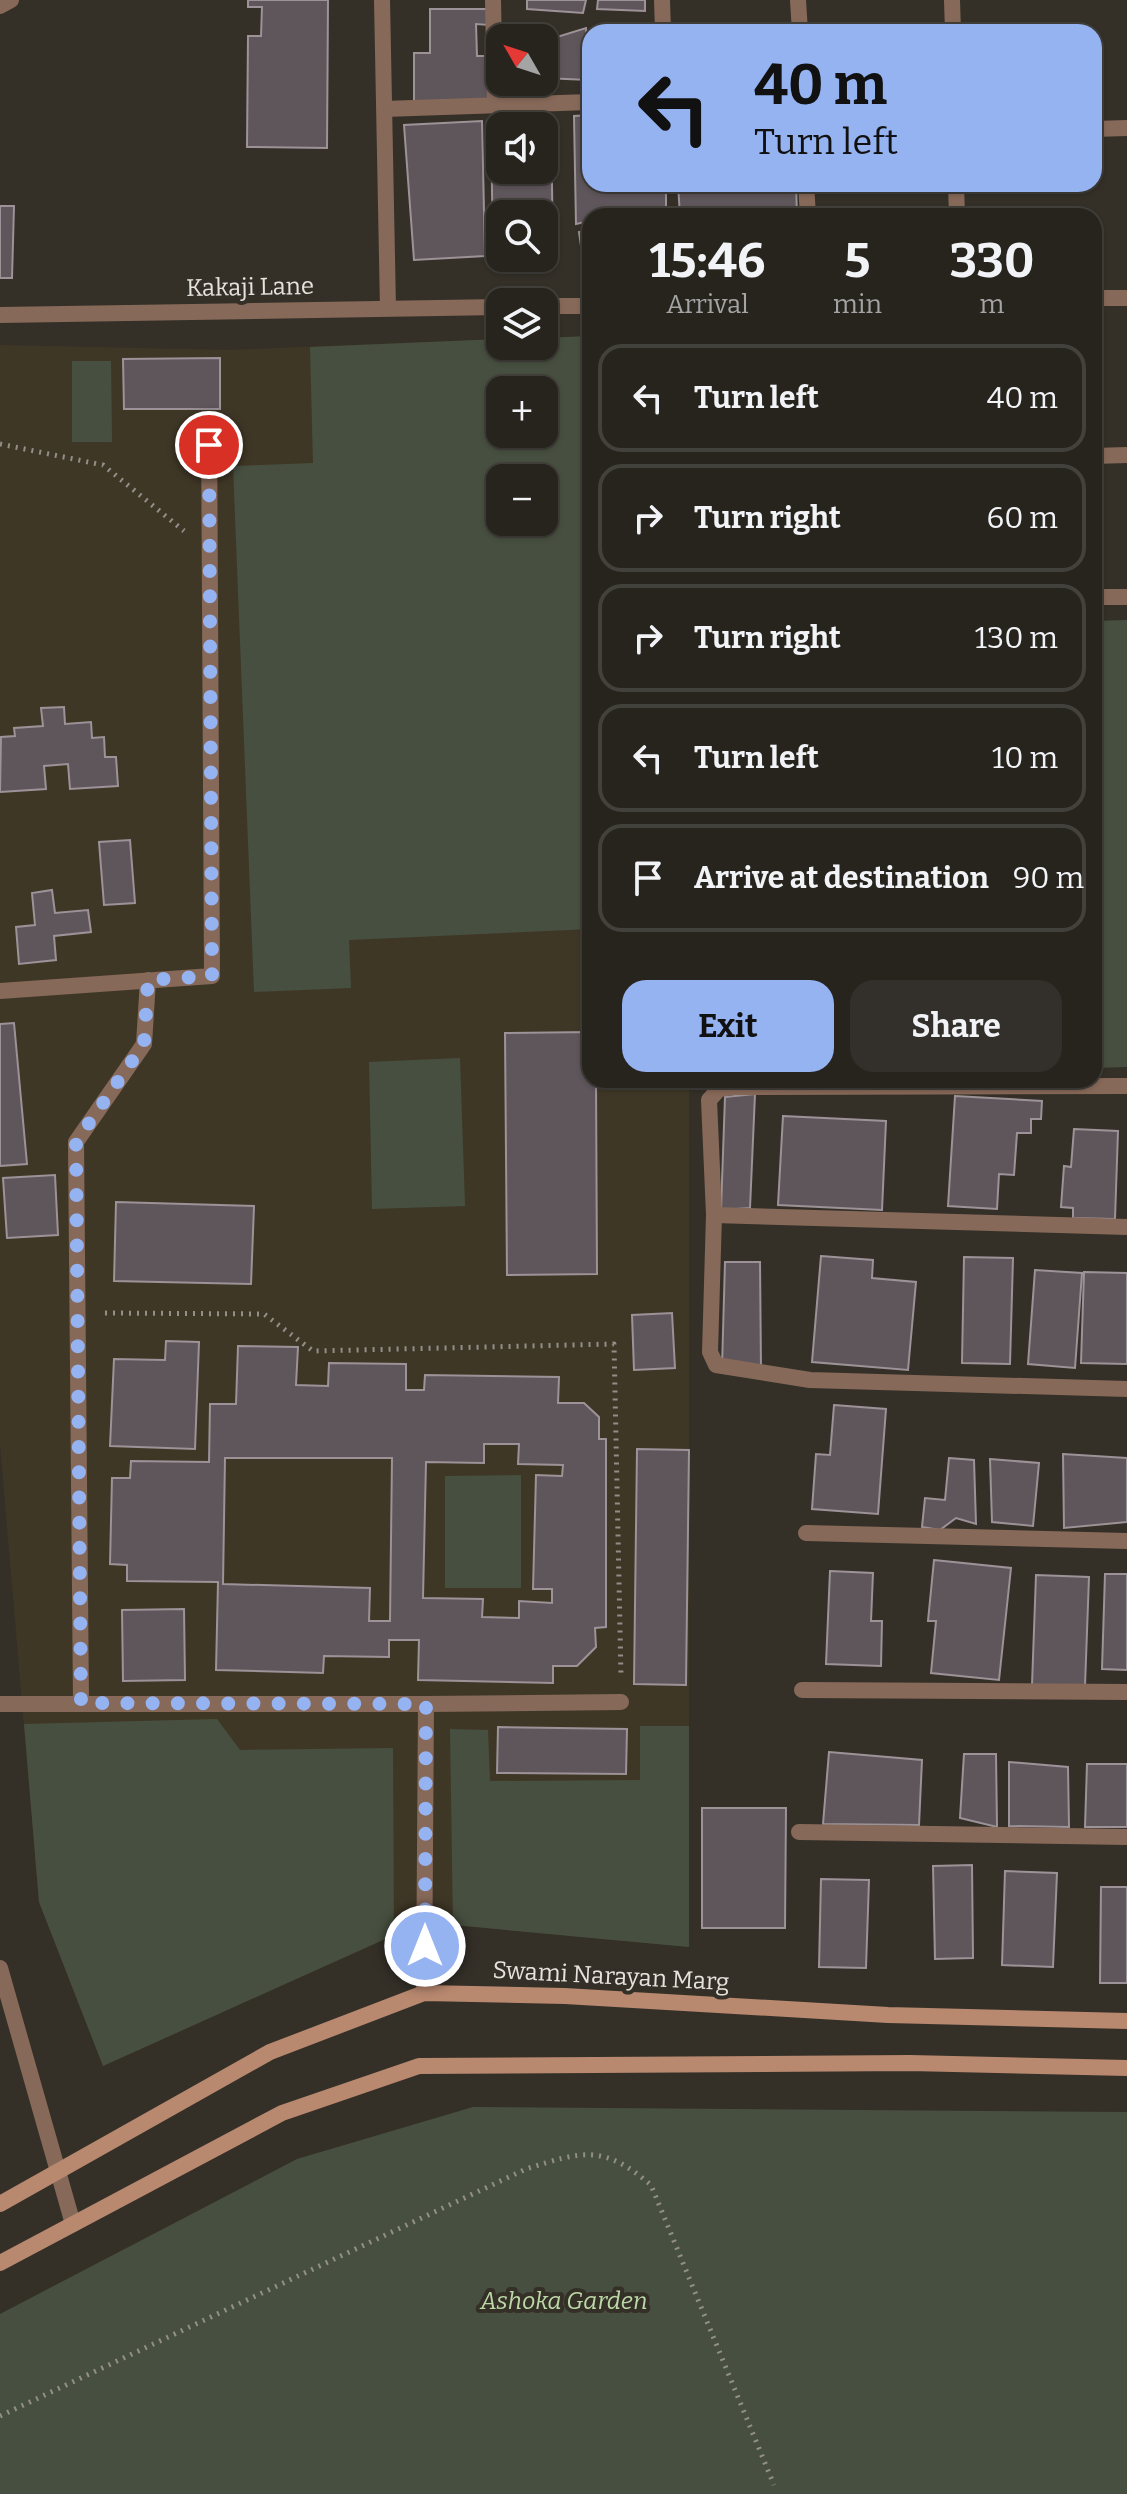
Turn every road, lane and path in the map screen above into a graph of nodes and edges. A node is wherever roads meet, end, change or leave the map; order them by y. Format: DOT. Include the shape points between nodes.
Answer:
graph roads {
  1 [pos="11,0"];
  2 [pos="382,0"];
  3 [pos="493,0"];
  4 [pos="662,0"];
  5 [pos="798,0"];
  6 [pos="952,0"];
  7 [pos="0,6"];
  8 [pos="663,24"];
  9 [pos="800,24"];
  10 [pos="953,24"];
  11 [pos="582,102"];
  12 [pos="495,105"];
  13 [pos="384,109"];
  14 [pos="1127,128"];
  15 [pos="1102,129"];
  16 [pos="1102,298"];
  17 [pos="1127,298"];
  18 [pos="558,306"];
  19 [pos="582,306"];
  20 [pos="486,307"];
  21 [pos="388,309"];
  22 [pos="0,315"];
  23 [pos="209,419"];
  24 [pos="0,444"];
  25 [pos="1127,455"];
  26 [pos="1102,456"];
  27 [pos="210,551"];
  28 [pos="1102,597"];
  29 [pos="1127,597"];
  30 [pos="148,980"];
  31 [pos="0,991"];
  32 [pos="1102,1085"];
  33 [pos="1127,1086"];
  34 [pos="755,1088"];
  35 [pos="714,1215"];
  36 [pos="1127,1227"];
  37 [pos="78,1313"];
  38 [pos="1127,1389"];
  39 [pos="806,1533"];
  40 [pos="1127,1541"];
  41 [pos="802,1690"];
  42 [pos="1127,1692"];
  43 [pos="621,1702"];
  44 [pos="81,1703"];
  45 [pos="0,1704"];
  46 [pos="426,1704"];
  47 [pos="799,1832"];
  48 [pos="1127,1837"];
  49 [pos="0,1968"];
  50 [pos="424,1993"];
  51 [pos="1127,2021"];
  52 [pos="1127,2068"];
  53 [pos="59,2170"];
  54 [pos="0,2204"];
  55 [pos="73,2224"];
  56 [pos="0,2263"];
  57 [pos="0,2416"];
  58 [pos="774,2485"];
  1 -- 7 [label="street"];
  2 -- 13 [label="street"];
  3 -- 12 [label="street"];
  4 -- 8 [label="street"];
  5 -- 9 [label="street"];
  6 -- 10 [label="street"];
  11 -- 12 [label="street"];
  12 -- 13 [label="street"];
  13 -- 21 [label="street"];
  14 -- 15 [label="street"];
  16 -- 17 [label="street"];
  18 -- 19 [label="street"];
  20 -- 21 [label="street, Kakaji Lane"];
  21 -- 22 [label="street, Kakaji Lane"];
  23 -- 27 [label="street"];
  24 -- 27 [label="path" via="103,465"];
  25 -- 26 [label="street"];
  27 -- 30 [label="street" via="212,976"];
  28 -- 29 [label="street"];
  30 -- 31 [label="street"];
  30 -- 37 [label="street" via="144,1044 76,1142"];
  32 -- 33 [label="street"];
  34 -- 35 [label="street" via="719,1089 709,1100"];
  35 -- 36 [label="street"];
  35 -- 38 [label="street" via="710,1352 724,1369 810,1380"];
  37 -- 43 [label="path" via="264,1314 313,1351 614,1344"];
  37 -- 44 [label="street"];
  39 -- 40 [label="street"];
  41 -- 42 [label="street"];
  43 -- 46 [label="street"];
  44 -- 45 [label="street"];
  44 -- 46 [label="street"];
  46 -- 50 [label="street"];
  47 -- 48 [label="street"];
  49 -- 53 [label="street"];
  50 -- 51 [label="main road, Swami Narayan Marg"];
  50 -- 53 [label="main road, Swami Narayan Marg" via="270,2052"];
  52 -- 55 [label="main road" via="910,2063 419,2066 282,2113"];
  53 -- 54 [label="main road, Swami Narayan Marg"];
  53 -- 55 [label="street"];
  55 -- 56 [label="main road"];
  57 -- 58 [label="path" via="526,2169 577,2153 604,2154 628,2165 651,2185"];
}
